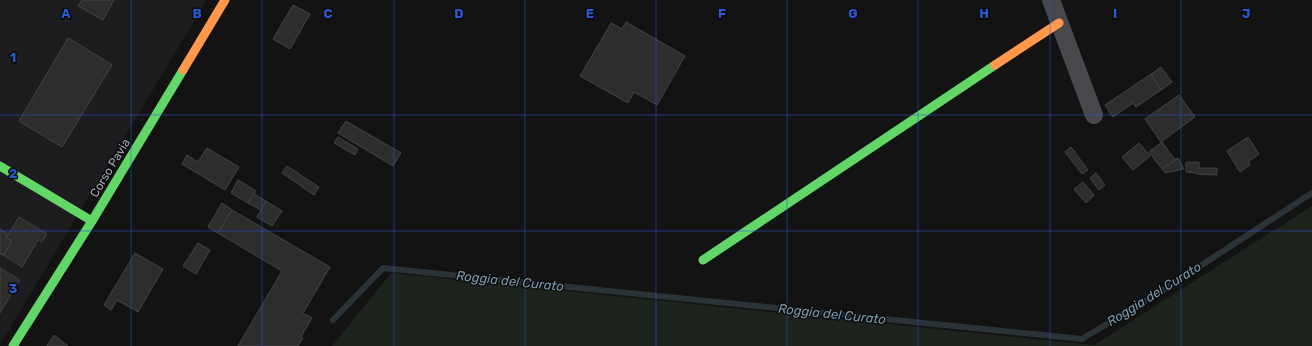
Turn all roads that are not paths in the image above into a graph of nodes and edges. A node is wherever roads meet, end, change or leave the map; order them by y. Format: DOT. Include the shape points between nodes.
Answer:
graph roads {
  1 [pos="225,0"];
  2 [pos="1051,0"];
  3 [pos="1059,23"];
  4 [pos="1094,116"];
  5 [pos="0,166"];
  6 [pos="92,221"];
  7 [pos="703,260"];
  8 [pos="13,346"];
  1 -- 6 [label="street, Corso Pavia"];
  2 -- 3 [label="street"];
  3 -- 4 [label="street"];
  3 -- 7 [label="street"];
  5 -- 6 [label="street"];
  6 -- 8 [label="street, Corso Pavia"];
}
